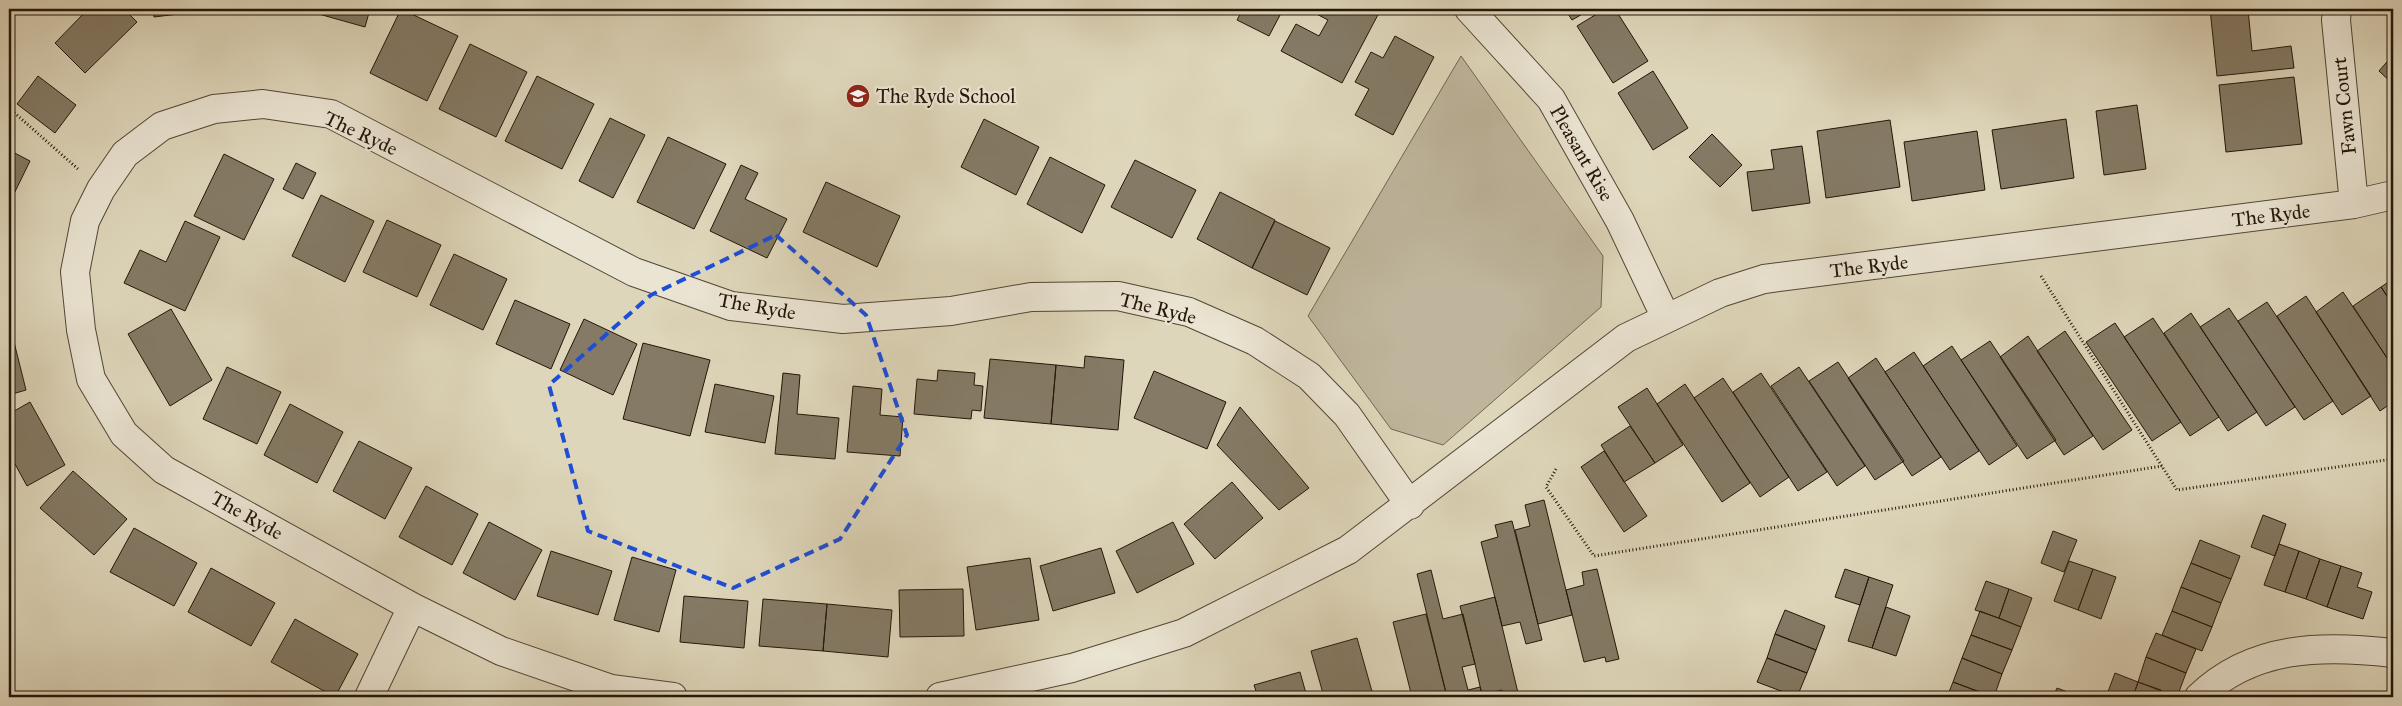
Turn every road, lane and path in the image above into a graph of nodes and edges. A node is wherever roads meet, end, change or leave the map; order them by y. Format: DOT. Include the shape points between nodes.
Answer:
graph roads {
  1 [pos="1470,9"];
  2 [pos="2337,9"];
  3 [pos="9,108"];
  4 [pos="102,189"];
  5 [pos="2393,195"];
  6 [pos="2354,204"];
  7 [pos="2022,246"];
  8 [pos="1666,318"];
  9 [pos="2393,459"];
  10 [pos="2162,466"];
  11 [pos="1556,469"];
  12 [pos="1410,505"];
  13 [pos="412,607"];
  14 [pos="2393,653"];
  15 [pos="368,697"];
  16 [pos="673,697"];
  17 [pos="940,697"];
  18 [pos="2199,697"];
  1 -- 8 [label="street, Pleasant Rise" via="1552,99 1620,221"];
  2 -- 6 [label="street, Fawn Court"];
  3 -- 4 [label="path"];
  4 -- 12 [label="street, The Ryde" via="125,154 162,126 214,109 263,104 331,114 634,272 731,306 843,319 951,311 1031,297 1118,296 1189,312 1255,341 1309,376 1347,415"];
  4 -- 13 [label="street, The Ryde" via="85,221 75,272 80,330 91,379 124,434 164,470"];
  5 -- 6 [label="street, The Ryde"];
  6 -- 7 [label="street, The Ryde"];
  7 -- 8 [label="street, The Ryde" via="1764,279 1720,293"];
  7 -- 10 [label="path"];
  8 -- 12 [label="street, The Ryde" via="1626,338"];
  9 -- 10 [label="path" via="2178,490"];
  10 -- 11 [label="path" via="1594,556 1546,487"];
  12 -- 17 [label="street, The Ryde" via="1348,550 1184,633 1072,668"];
  13 -- 15 [label="street"];
  13 -- 16 [label="street, The Ryde" via="501,651 610,689"];
  14 -- 18 [label="street" via="2317,648 2274,655 2217,680"];
}
